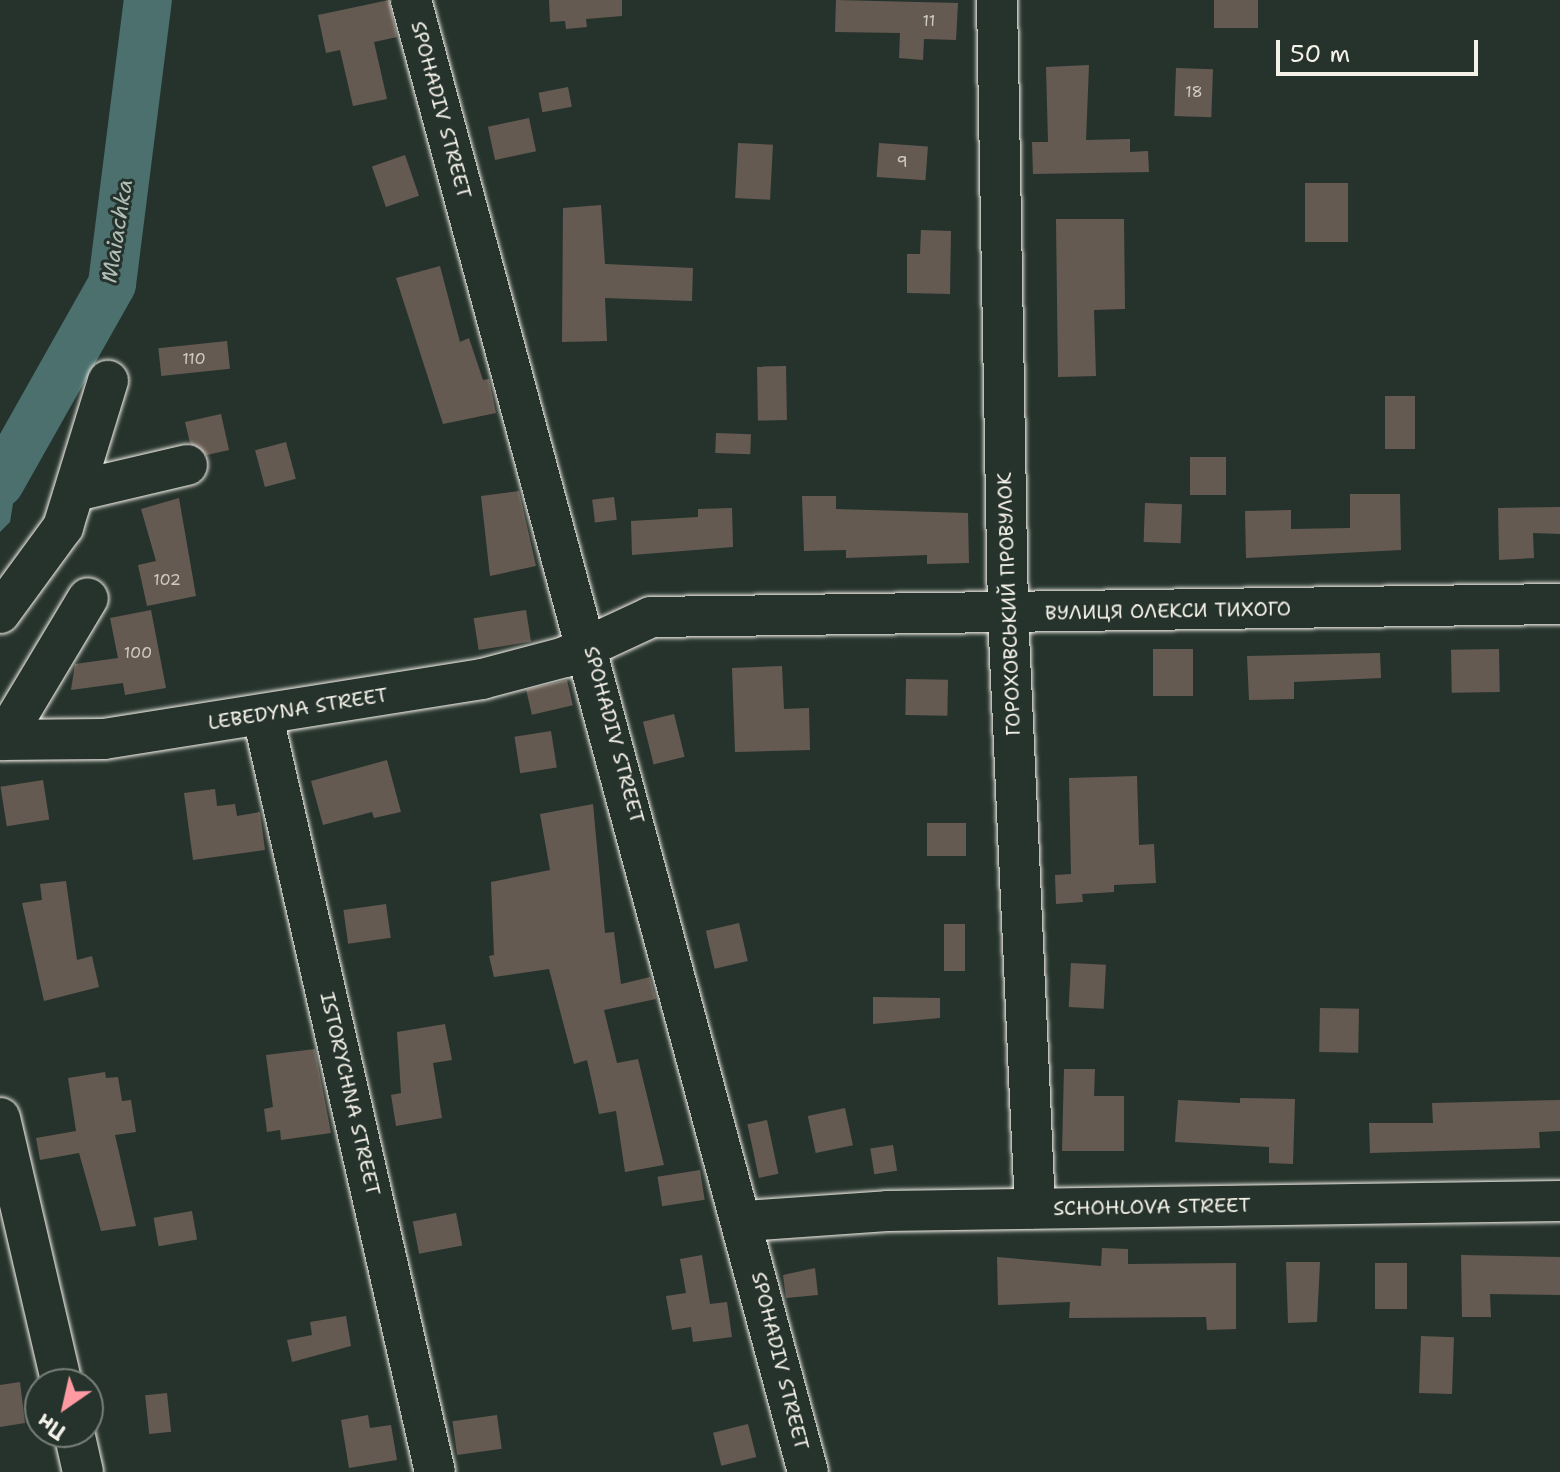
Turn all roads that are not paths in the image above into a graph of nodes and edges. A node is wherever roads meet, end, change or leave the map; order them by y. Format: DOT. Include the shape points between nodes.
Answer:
graph roads {
  1 [pos="411,0"];
  2 [pos="997,0"];
  3 [pos="108,381"];
  4 [pos="187,465"];
  5 [pos="76,491"];
  6 [pos="88,598"];
  7 [pos="1560,604"];
  8 [pos="0,613"];
  9 [pos="1008,613"];
  10 [pos="590,645"];
  11 [pos="263,717"];
  12 [pos="1,740"];
  13 [pos="0,1118"];
  14 [pos="1560,1201"];
  15 [pos="1035,1208"];
  16 [pos="745,1221"];
  17 [pos="58,1368"];
  18 [pos="78,1448"];
  19 [pos="83,1472"];
  20 [pos="435,1472"];
  21 [pos="808,1472"];
  1 -- 10 [label="street, SPOHADIV STREET"];
  2 -- 9 [label="street, ГОРОХОВСЬКИЙ ПРОВУЛОК"];
  3 -- 5 [label="street"];
  4 -- 5 [label="street"];
  5 -- 8 [label="street" via="44,559"];
  6 -- 12 [label="street"];
  7 -- 9 [label="street, ВУЛИЦЯ ОЛЕКСИ ТИХОГО"];
  9 -- 10 [label="street, ВУЛИЦЯ ОЛЕКСИ ТИХОГО" via="651,617"];
  9 -- 15 [label="street, ГОРОХОВСЬКИЙ ПРОВУЛОК"];
  10 -- 11 [label="street, LEBEDYNA STREET" via="482,679"];
  10 -- 16 [label="street, SPOHADIV STREET"];
  11 -- 12 [label="street, LEBEDYNA STREET" via="104,739"];
  11 -- 20 [label="street, ISTORYCHNA STREET"];
  13 -- 17 [label="street"];
  14 -- 15 [label="street, SCHOHLOVA STREET"];
  15 -- 16 [label="street, SCHOHLOVA STREET"];
  16 -- 21 [label="street, SPOHADIV STREET"];
  18 -- 19 [label="street"];
}
